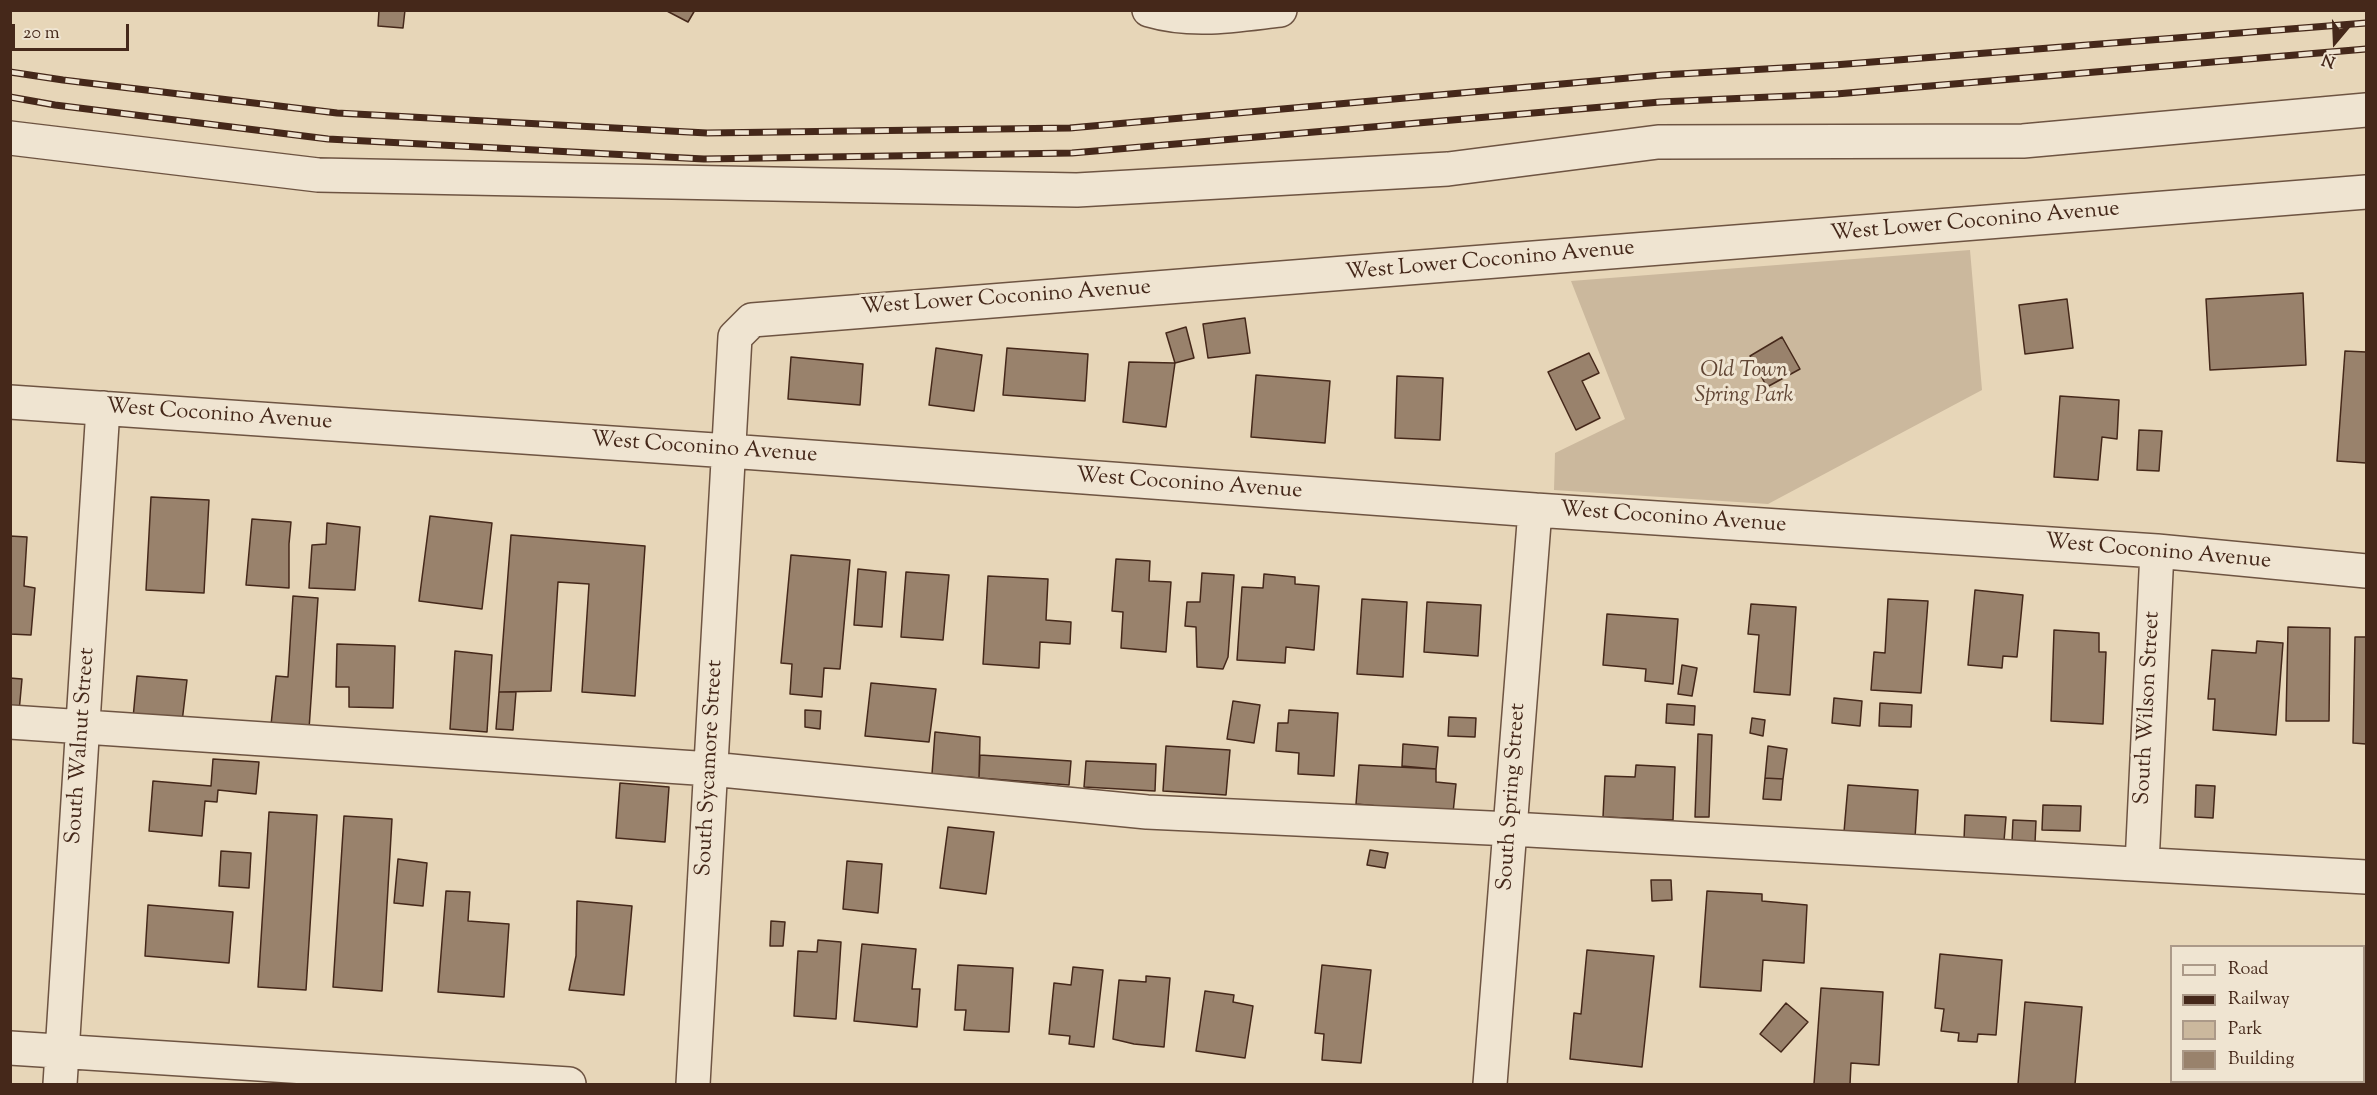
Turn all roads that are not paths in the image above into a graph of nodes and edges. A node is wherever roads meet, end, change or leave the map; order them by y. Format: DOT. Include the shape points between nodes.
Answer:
graph roads {
  1 [pos="1149,10"];
  2 [pos="1280,10"];
  3 [pos="2367,110"];
  4 [pos="10,138"];
  5 [pos="2367,192"];
  6 [pos="10,402"];
  7 [pos="103,408"];
  8 [pos="729,451"];
  9 [pos="1535,510"];
  10 [pos="2157,551"];
  11 [pos="2367,571"];
  12 [pos="10,722"];
  13 [pos="83,727"];
  14 [pos="711,769"];
  15 [pos="1511,829"];
  16 [pos="2142,864"];
  17 [pos="2367,877"];
  18 [pos="10,1048"];
  19 [pos="62,1050"];
  20 [pos="60,1084"];
  21 [pos="569,1084"];
  22 [pos="693,1084"];
  23 [pos="1490,1084"];
  1 -- 2 [label="street" via="1171,16 1210,18"];
  3 -- 4 [label="street" via="2023,141 1658,142 1448,169 1077,190 318,175"];
  5 -- 8 [label="street, West Lower Coconino Avenue" via="752,320 735,337"];
  6 -- 7 [label="street, West Coconino Avenue"];
  7 -- 8 [label="street, West Coconino Avenue"];
  7 -- 13 [label="street, South Walnut Street"];
  8 -- 9 [label="street, West Coconino Avenue"];
  8 -- 14 [label="street, South Sycamore Street"];
  9 -- 10 [label="street, West Coconino Avenue"];
  9 -- 15 [label="street, South Spring Street"];
  10 -- 11 [label="street, West Coconino Avenue"];
  10 -- 16 [label="street, South Wilson Street"];
  12 -- 13 [label="street"];
  13 -- 14 [label="street"];
  13 -- 19 [label="street, South Walnut Street"];
  14 -- 15 [label="street" via="1147,812"];
  14 -- 22 [label="street, South Sycamore Street"];
  15 -- 16 [label="street"];
  15 -- 23 [label="street, South Spring Street"];
  16 -- 17 [label="street"];
  18 -- 19 [label="street"];
  19 -- 20 [label="street, South Walnut Street"];
  19 -- 21 [label="street"];
}
